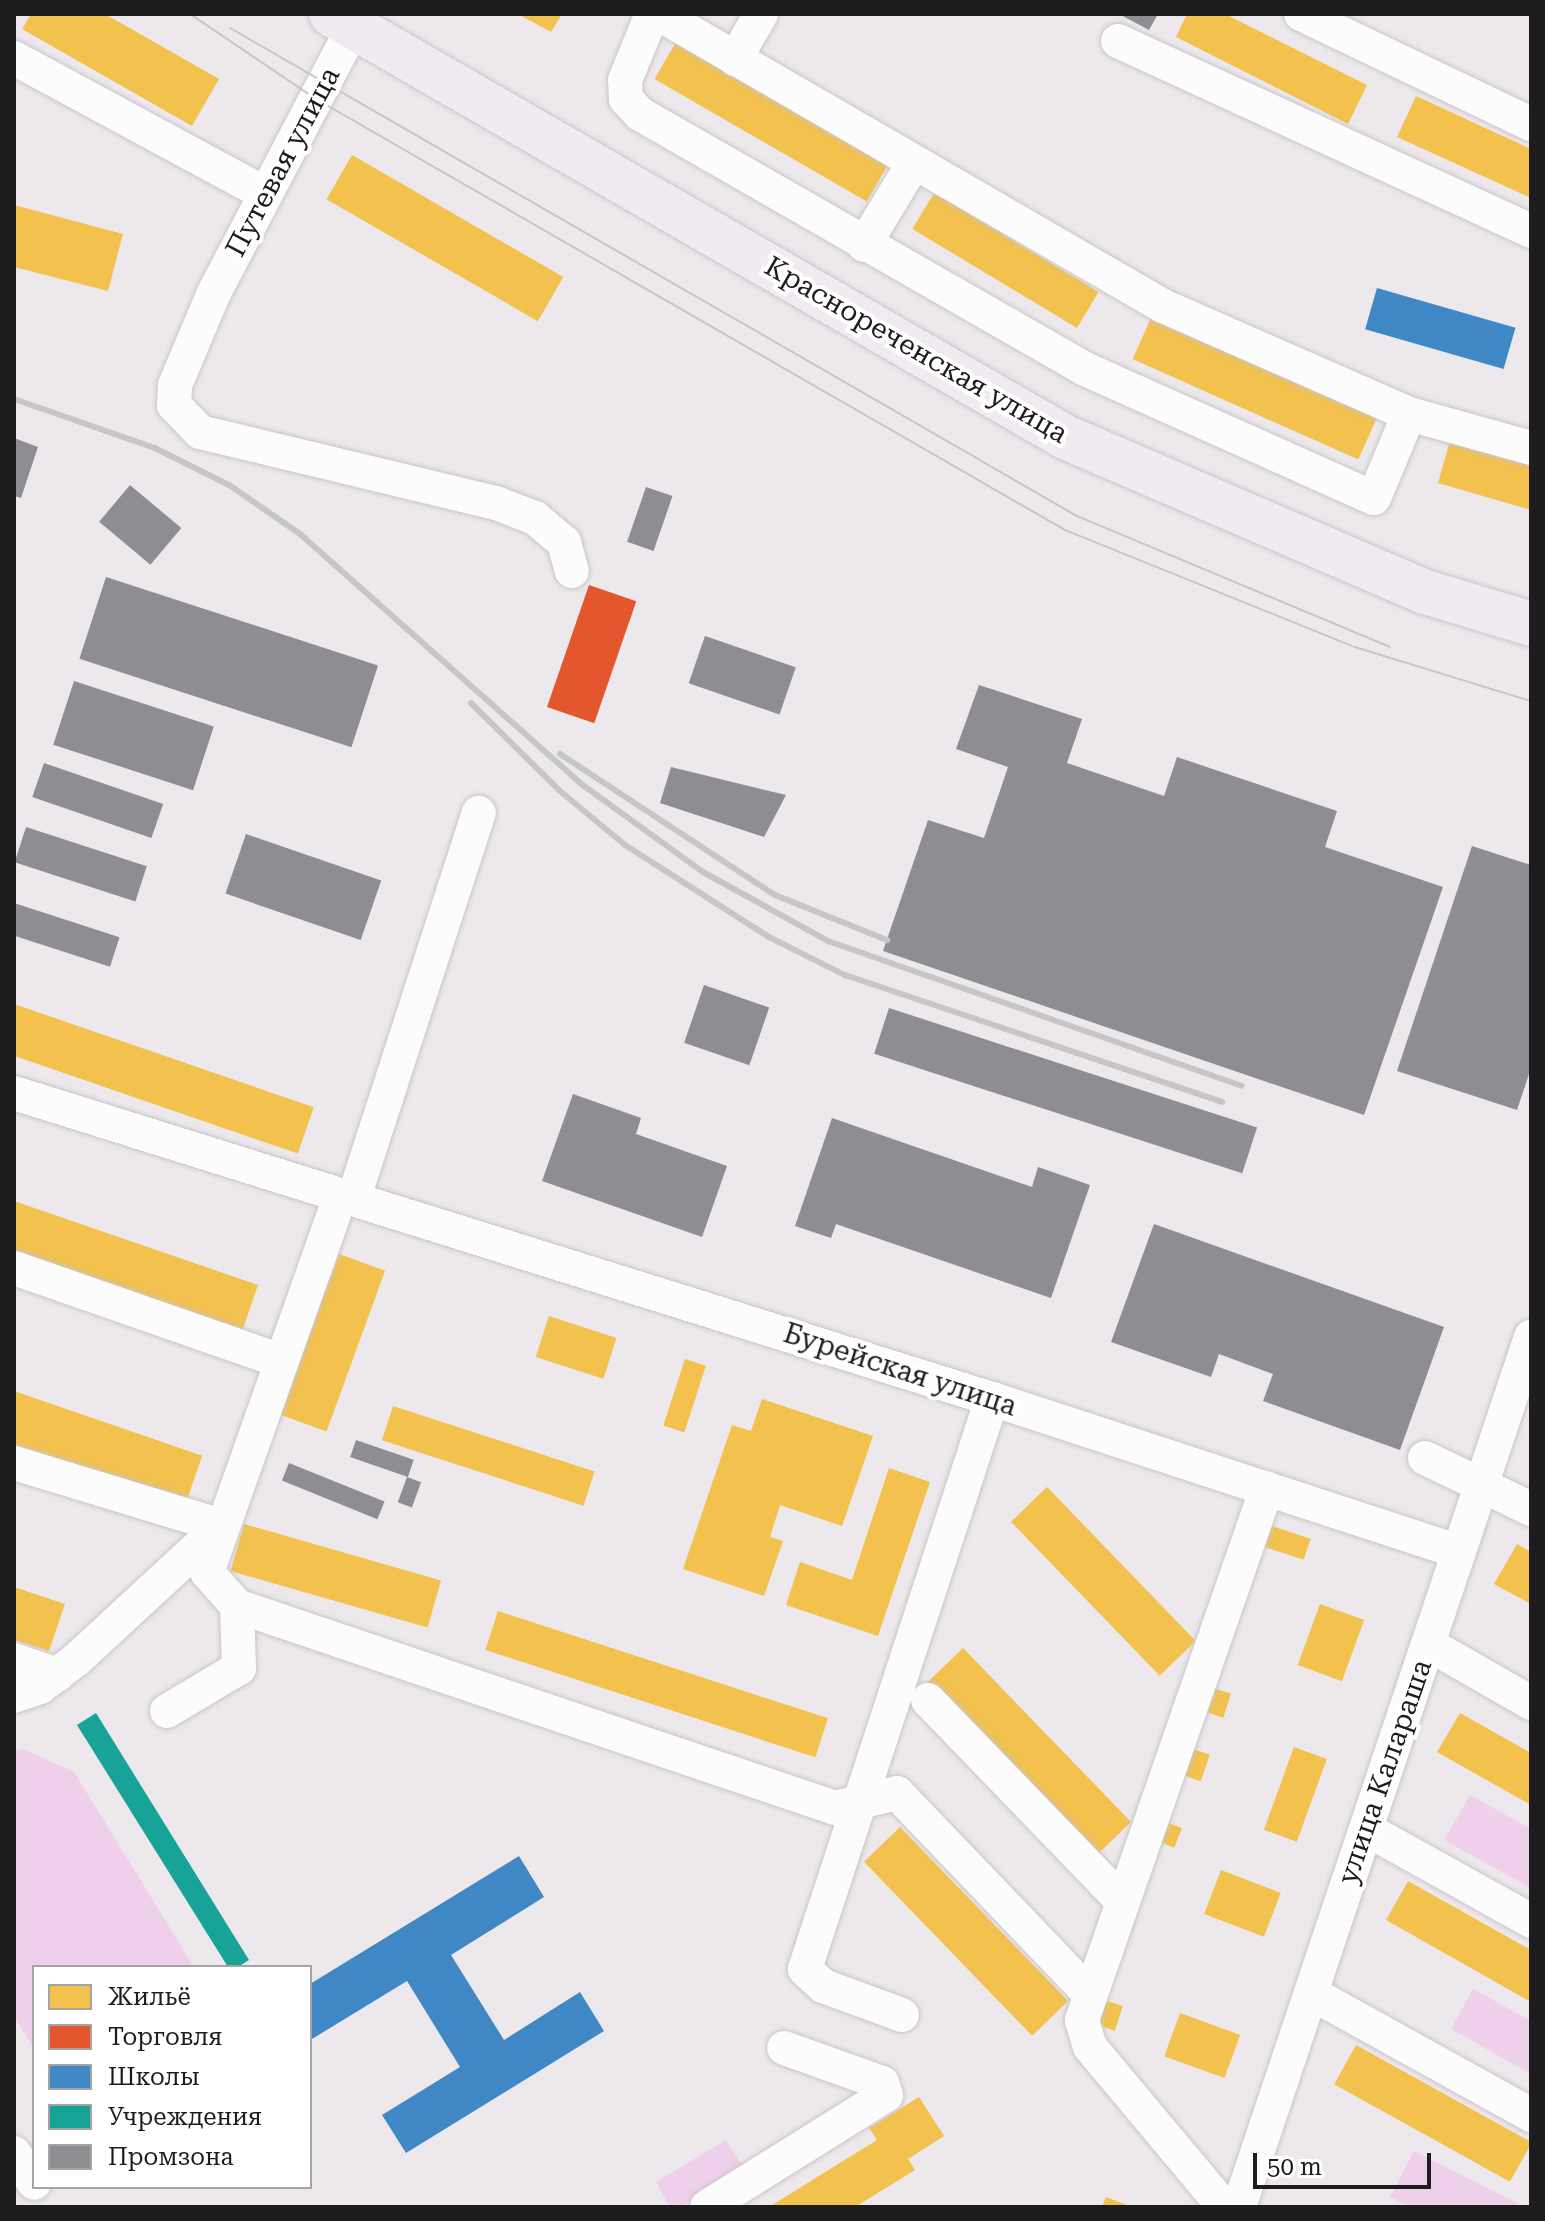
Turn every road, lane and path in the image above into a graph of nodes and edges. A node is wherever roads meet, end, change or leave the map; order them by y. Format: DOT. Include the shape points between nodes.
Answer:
graph roads {
  1 [pos="652,14"];
  2 [pos="659,14"];
  3 [pos="761,14"];
  4 [pos="1301,14"];
  5 [pos="342,21"];
  6 [pos="1118,41"];
  7 [pos="14,58"];
  8 [pos="735,59"];
  9 [pos="1531,124"];
  10 [pos="913,164"];
  11 [pos="266,194"];
  12 [pos="1531,231"];
  13 [pos="864,245"];
  14 [pos="1409,414"];
  15 [pos="1531,448"];
  16 [pos="572,571"];
  17 [pos="1531,624"];
  18 [pos="479,813"];
  19 [pos="14,1093"];
  20 [pos="347,1197"];
  21 [pos="14,1268"];
  22 [pos="1531,1337"];
  23 [pos="281,1361"];
  24 [pos="992,1399"];
  25 [pos="1425,1458"];
  26 [pos="14,1463"];
  27 [pos="1482,1482"];
  28 [pos="1267,1488"];
  29 [pos="1531,1509"];
  30 [pos="222,1526"];
  31 [pos="1459,1552"];
  32 [pos="237,1606"];
  33 [pos="1428,1644"];
  34 [pos="14,1660"];
  35 [pos="58,1675"];
  36 [pos="14,1696"];
  37 [pos="928,1700"];
  38 [pos="1531,1703"];
  39 [pos="167,1711"];
  40 [pos="859,1802"];
  41 [pos="1366,1829"];
  42 [pos="1121,1900"];
  43 [pos="1531,1921"];
  44 [pos="1088,1992"];
  45 [pos="1311,1993"];
  46 [pos="902,2015"];
  47 [pos="784,2048"];
  48 [pos="1531,2115"];
  49 [pos="14,2153"];
  50 [pos="32,2180"];
  51 [pos="707,2207"];
  52 [pos="1224,2207"];
  53 [pos="1239,2207"];
  1 -- 13 [label="street" via="625,80 626,99 640,114"];
  2 -- 8 [label="street"];
  3 -- 8 [label="street"];
  4 -- 9 [label="street"];
  5 -- 11 [label="street, Путевая улица"];
  5 -- 17 [label="main road, Краснореченская улица" via="1065,437 1422,591"];
  6 -- 12 [label="street"];
  7 -- 11 [label="street"];
  8 -- 10 [label="street"];
  10 -- 13 [label="street"];
  10 -- 14 [label="street" via="1163,306"];
  11 -- 16 [label="street, Путевая улица" via="213,295 175,385 174,405 192,428 522,513 564,542"];
  13 -- 14 [label="street" via="1085,369 1374,498"];
  14 -- 15 [label="street"];
  18 -- 20 [label="street"];
  19 -- 20 [label="street, Бурейская улица"];
  20 -- 23 [label="street"];
  20 -- 24 [label="street, Бурейская улица"];
  21 -- 23 [label="street"];
  22 -- 27 [label="street, улица Калараша"];
  23 -- 30 [label="street"];
  24 -- 28 [label="street, Бурейская улица"];
  24 -- 40 [label="street"];
  25 -- 27 [label="street"];
  26 -- 30 [label="street"];
  27 -- 29 [label="street"];
  27 -- 31 [label="street, улица Калараша"];
  28 -- 31 [label="street, Бурейская улица"];
  28 -- 42 [label="street"];
  30 -- 32 [label="street" via="207,1572"];
  30 -- 35 [label="street"];
  31 -- 33 [label="street, улица Калараша"];
  32 -- 39 [label="street" via="239,1668"];
  32 -- 40 [label="street" via="835,1808"];
  33 -- 38 [label="street"];
  33 -- 41 [label="street, улица Калараша"];
  34 -- 35 [label="street"];
  35 -- 36 [label="street"];
  37 -- 42 [label="street"];
  40 -- 44 [label="street" via="897,1793"];
  40 -- 46 [label="street" via="805,1969 823,1986"];
  41 -- 43 [label="street"];
  41 -- 45 [label="street, улица Калараша"];
  42 -- 44 [label="street"];
  44 -- 52 [label="street" via="1082,2020 1090,2047"];
  45 -- 48 [label="street"];
  45 -- 53 [label="street, улица Калараша"];
  47 -- 51 [label="street" via="882,2083 886,2095"];
  49 -- 50 [label="street"];
}
